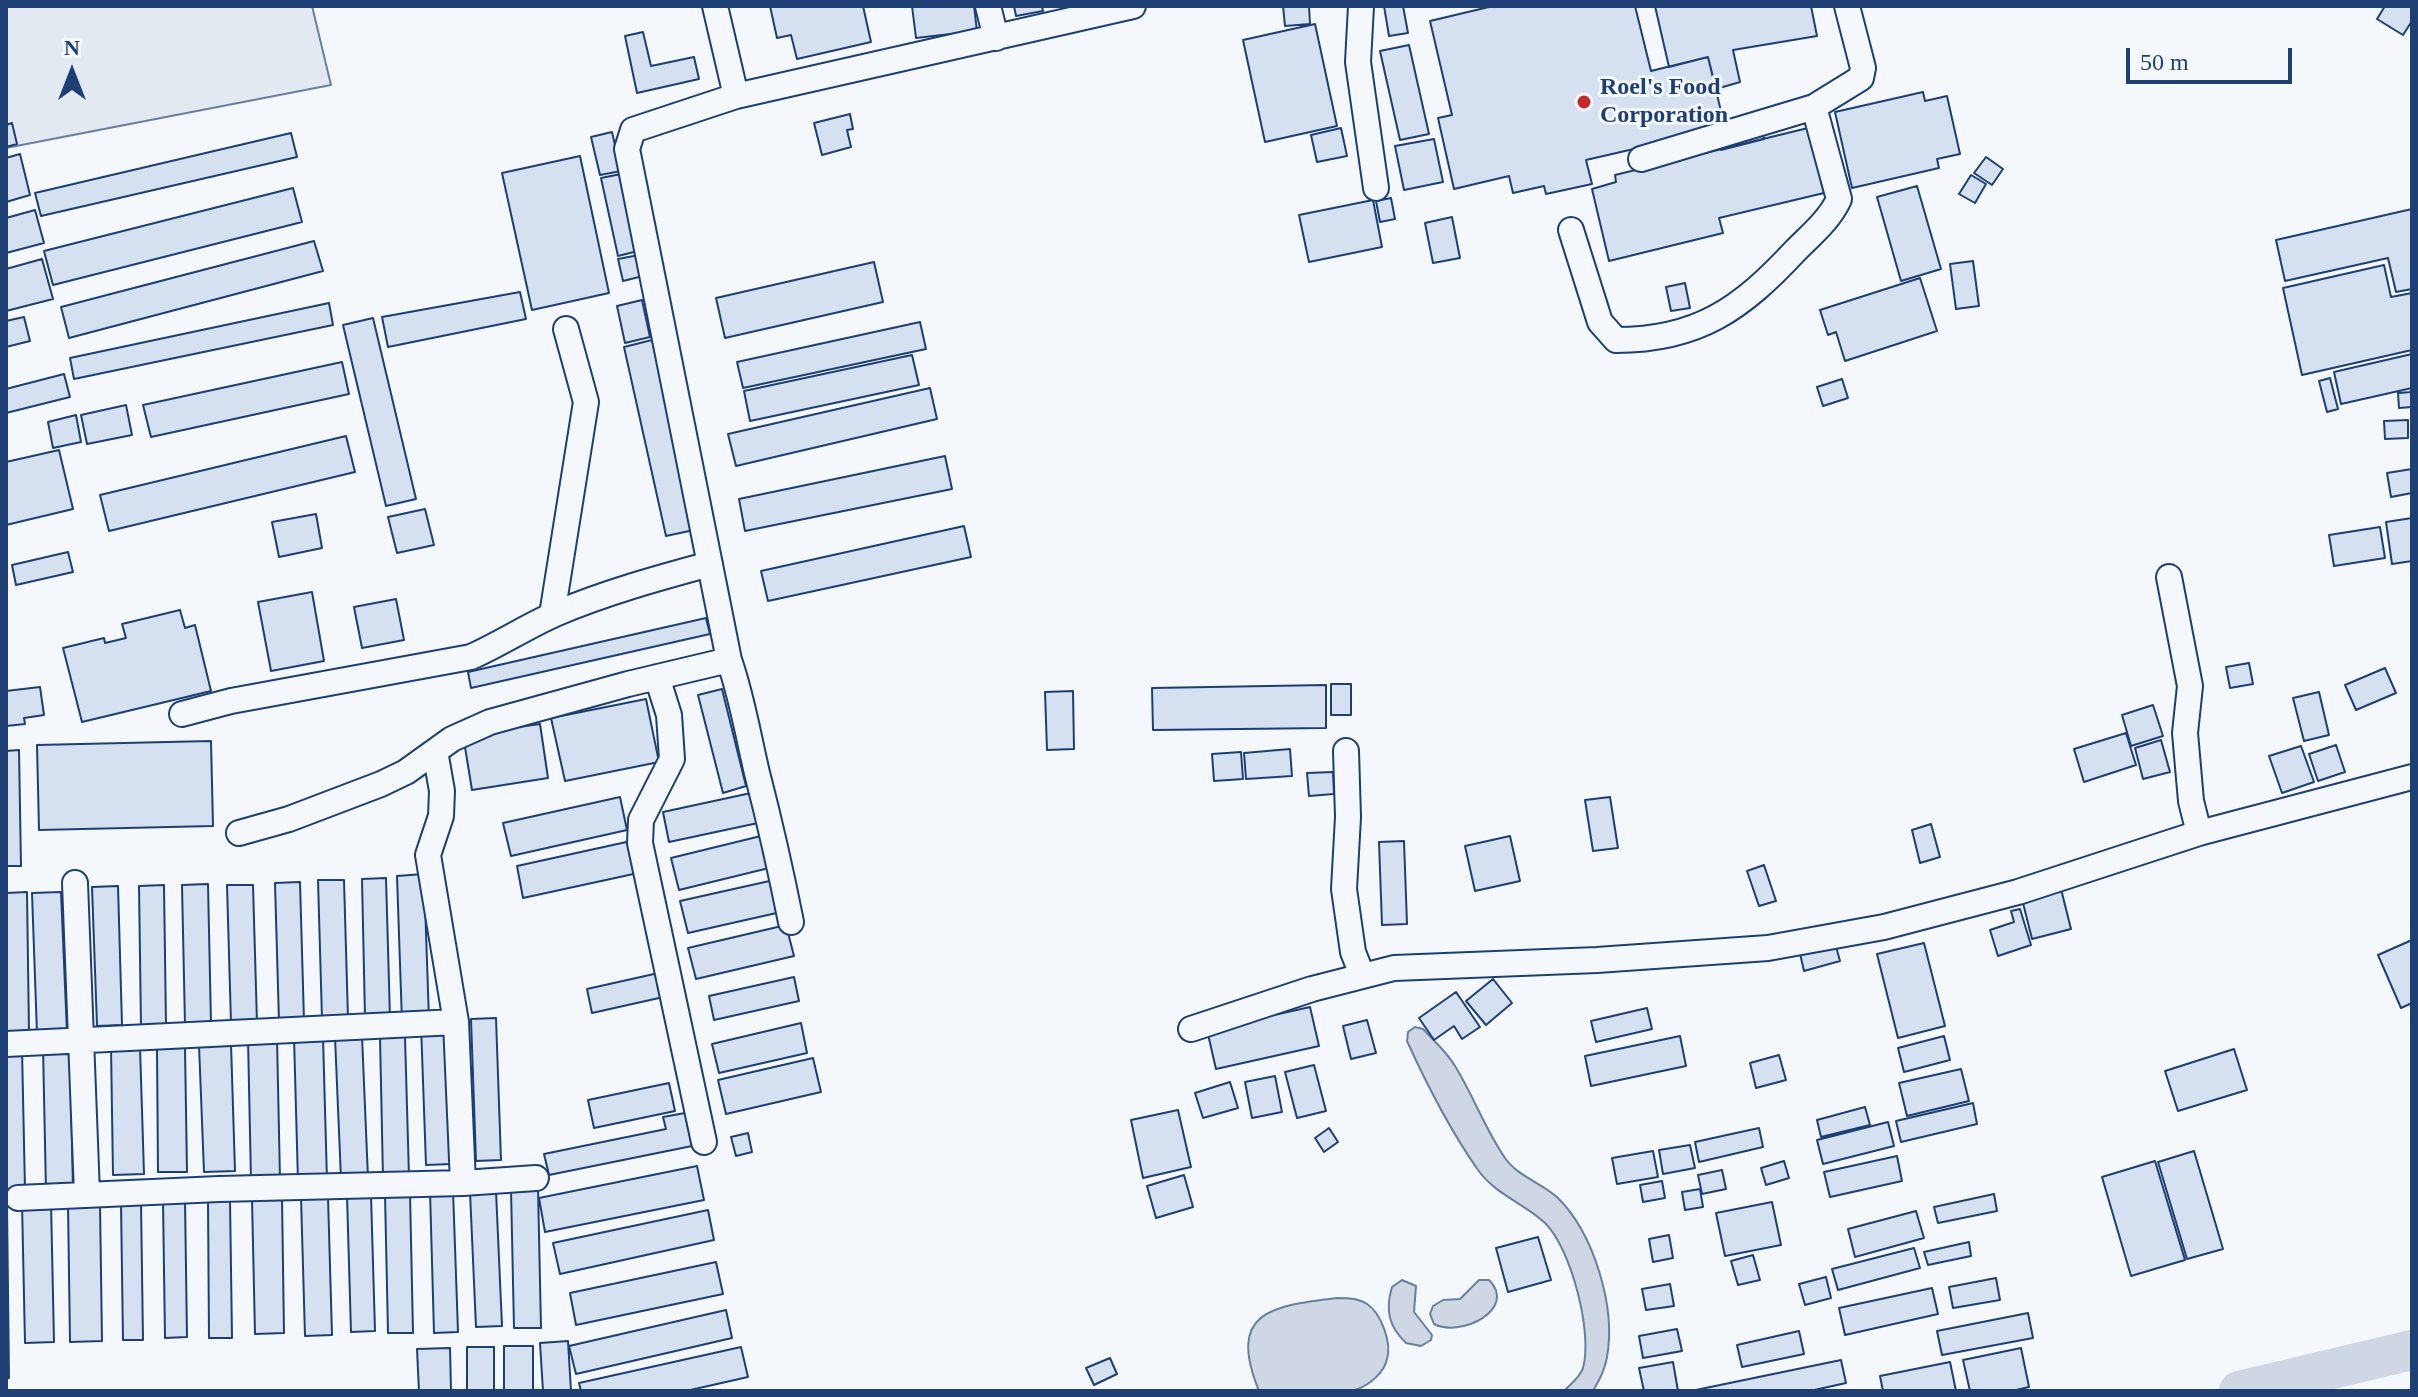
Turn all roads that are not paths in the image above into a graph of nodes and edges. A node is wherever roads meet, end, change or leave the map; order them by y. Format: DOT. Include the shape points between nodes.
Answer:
graph roads {
  1 [pos="715,6"];
  2 [pos="988,6"];
  3 [pos="1133,6"];
  4 [pos="1361,6"];
  5 [pos="1847,6"];
  6 [pos="996,38"];
  7 [pos="736,96"];
  8 [pos="1814,107"];
  9 [pos="1641,159"];
  10 [pos="1376,188"];
  11 [pos="1571,230"];
  12 [pos="566,329"];
  13 [pos="710,564"];
  14 [pos="2169,577"];
  15 [pos="552,615"];
  16 [pos="729,660"];
  17 [pos="657,677"];
  18 [pos="182,714"];
  19 [pos="435,751"];
  20 [pos="1346,751"];
  21 [pos="2412,777"];
  22 [pos="239,833"];
  23 [pos="2199,833"];
  24 [pos="75,883"];
  25 [pos="791,922"];
  26 [pos="1362,975"];
  27 [pos="456,1022"];
  28 [pos="1191,1029"];
  29 [pos="81,1041"];
  30 [pos="6,1044"];
  31 [pos="704,1142"];
  32 [pos="536,1178"];
  33 [pos="463,1183"];
  34 [pos="87,1194"];
  35 [pos="18,1198"];
  1 -- 7 [label="street"];
  2 -- 6 [label="street"];
  3 -- 6 [label="street"];
  4 -- 10 [label="street" via="1358,62"];
  5 -- 8 [label="street" via="1861,78"];
  6 -- 7 [label="street"];
  7 -- 13 [label="street" via="633,130 627,149"];
  8 -- 9 [label="street"];
  8 -- 11 [label="street" via="1839,199 1833,212 1744,299 1711,322 1648,339 1616,340 1600,322"];
  12 -- 15 [label="street" via="586,402"];
  13 -- 15 [label="street"];
  13 -- 16 [label="street"];
  14 -- 23 [label="street" via="2190,686 2185,733"];
  15 -- 18 [label="street" via="471,657"];
  16 -- 17 [label="street"];
  16 -- 25 [label="street"];
  17 -- 19 [label="street" via="490,722"];
  17 -- 31 [label="street" via="669,715 672,759 641,820 640,843"];
  19 -- 22 [label="street" via="381,784"];
  19 -- 27 [label="street" via="441,816 428,855"];
  20 -- 26 [label="street" via="1344,889 1353,952"];
  21 -- 23 [label="street"];
  23 -- 26 [label="street" via="2003,896 1884,927 1768,948 1394,968"];
  24 -- 29 [label="street"];
  26 -- 28 [label="street"];
  27 -- 29 [label="street"];
  27 -- 33 [label="street"];
  29 -- 30 [label="street"];
  29 -- 34 [label="street"];
  32 -- 33 [label="street"];
  33 -- 34 [label="street"];
  34 -- 35 [label="street"];
}
